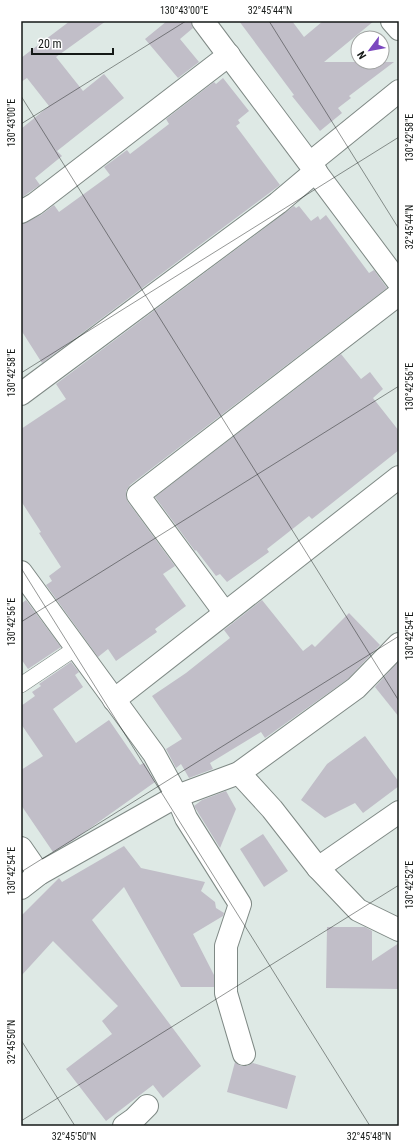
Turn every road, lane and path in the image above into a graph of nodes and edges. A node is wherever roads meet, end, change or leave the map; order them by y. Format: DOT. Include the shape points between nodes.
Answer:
graph roads {
  1 [pos="203,21"];
  2 [pos="392,21"];
  3 [pos="399,30"];
  4 [pos="229,55"];
  5 [pos="399,90"];
  6 [pos="313,167"];
  7 [pos="21,212"];
  8 [pos="399,283"];
  9 [pos="399,294"];
  10 [pos="21,394"];
  11 [pos="399,477"];
  12 [pos="21,572"];
  13 [pos="225,613"];
  14 [pos="399,644"];
  15 [pos="76,648"];
  16 [pos="21,685"];
  17 [pos="114,700"];
  18 [pos="239,773"];
  19 [pos="177,796"];
  20 [pos="399,812"];
  21 [pos="21,848"];
  22 [pos="318,868"];
  23 [pos="38,874"];
  24 [pos="21,888"];
  25 [pos="395,924"];
  26 [pos="244,1054"];
  27 [pos="146,1106"];
  28 [pos="124,1126"];
  1 -- 4 [label="street"];
  2 -- 3 [label="street"];
  4 -- 6 [label="street"];
  4 -- 7 [label="street" via="147,120"];
  5 -- 6 [label="street"];
  6 -- 8 [label="street"];
  6 -- 10 [label="street" via="278,203"];
  9 -- 13 [label="street" via="138,495"];
  11 -- 13 [label="street"];
  12 -- 15 [label="street"];
  13 -- 17 [label="street"];
  14 -- 18 [label="street" via="356,688"];
  15 -- 16 [label="lane"];
  15 -- 17 [label="street"];
  17 -- 19 [label="street" via="154,754"];
  18 -- 19 [label="street"];
  18 -- 22 [label="street" via="272,809"];
  19 -- 23 [label="street"];
  19 -- 26 [label="street" via="186,818 240,904 226,946 226,993"];
  20 -- 22 [label="street"];
  21 -- 23 [label="street"];
  22 -- 25 [label="street" via="358,910"];
  23 -- 24 [label="street"];
  27 -- 28 [label="street"];
}
